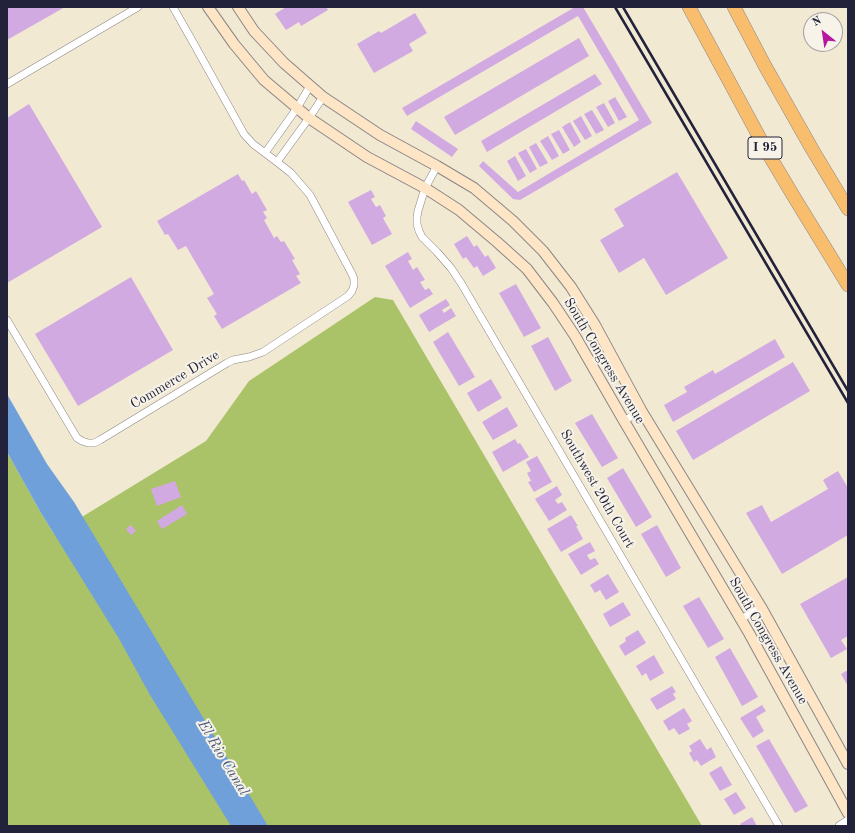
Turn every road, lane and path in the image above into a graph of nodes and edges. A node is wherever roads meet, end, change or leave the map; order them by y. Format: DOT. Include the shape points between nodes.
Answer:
graph roads {
  1 [pos="138,7"];
  2 [pos="172,7"];
  3 [pos="208,7"];
  4 [pos="238,7"];
  5 [pos="689,7"];
  6 [pos="734,7"];
  7 [pos="7,84"];
  8 [pos="310,86"];
  9 [pos="323,97"];
  10 [pos="297,108"];
  11 [pos="309,118"];
  12 [pos="265,153"];
  13 [pos="277,162"];
  14 [pos="436,166"];
  15 [pos="425,188"];
  16 [pos="848,209"];
  17 [pos="848,285"];
  18 [pos="7,320"];
  19 [pos="641,410"];
  20 [pos="624,421"];
  21 [pos="761,607"];
  22 [pos="741,619"];
  23 [pos="848,764"];
  24 [pos="848,813"];
  25 [pos="848,821"];
  26 [pos="779,826"];
  27 [pos="840,826"];
  1 -- 7 [label="street"];
  2 -- 12 [label="street, Commerce Drive" via="240,128 248,140"];
  3 -- 10 [label="main road, South Congress Avenue" via="264,80"];
  4 -- 8 [label="main road, South Congress Avenue" via="254,31"];
  5 -- 17 [label="highway, I 95" via="769,155"];
  6 -- 16 [label="highway, I 95" via="765,66"];
  8 -- 9 [label="main road, South Congress Avenue"];
  8 -- 10 [label="street"];
  9 -- 11 [label="street"];
  9 -- 14 [label="main road, South Congress Avenue" via="380,135"];
  10 -- 11 [label="main road, South Congress Avenue"];
  10 -- 12 [label="street"];
  11 -- 13 [label="street"];
  11 -- 15 [label="main road, South Congress Avenue" via="367,157"];
  12 -- 13 [label="street, Commerce Drive"];
  13 -- 18 [label="street, Commerce Drive" via="310,195 352,274 354,285 348,296 263,352 227,363 100,440 88,443 77,438"];
  14 -- 15 [label="street, Southwest 20th Court"];
  14 -- 19 [label="main road, South Congress Avenue" via="474,188 513,221 543,252 571,287 595,325"];
  15 -- 20 [label="main road, South Congress Avenue" via="458,210 527,269 575,336"];
  15 -- 26 [label="street, Southwest 20th Court" via="417,217 422,237 451,268 461,283"];
  19 -- 20 [label="street"];
  19 -- 21 [label="main road, South Congress Avenue"];
  20 -- 22 [label="main road, South Congress Avenue"];
  21 -- 22 [label="street"];
  21 -- 23 [label="main road, South Congress Avenue"];
  22 -- 24 [label="main road, South Congress Avenue"];
  25 -- 27 [label="street"];
}
